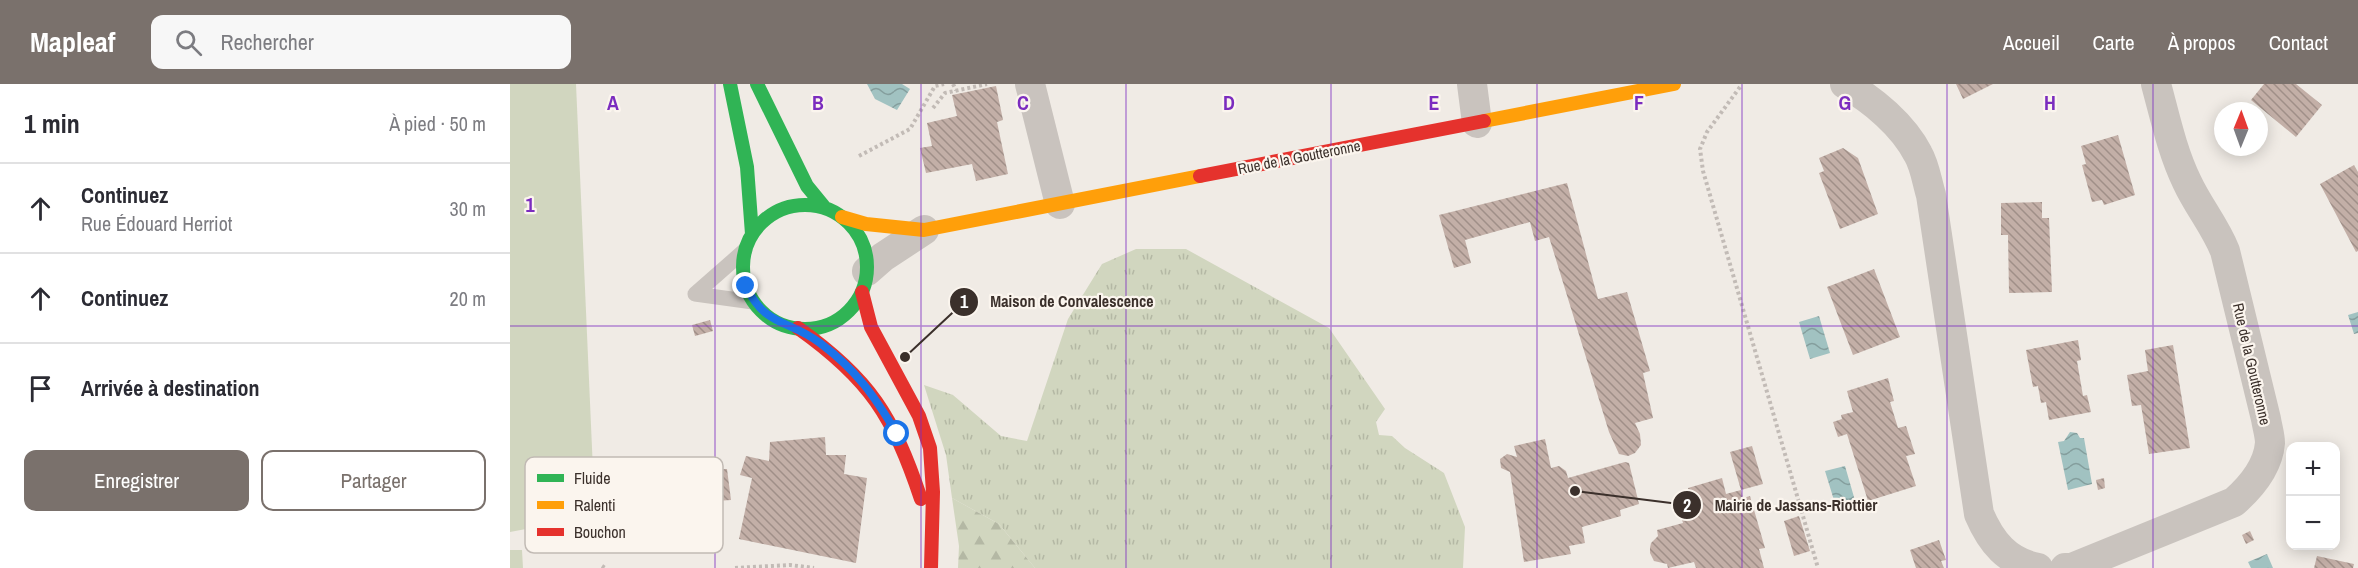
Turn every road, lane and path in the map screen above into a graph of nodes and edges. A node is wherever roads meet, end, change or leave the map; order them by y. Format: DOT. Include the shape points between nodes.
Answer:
graph roads {
  1 [pos="730,84"];
  2 [pos="757,84"];
  3 [pos="944,84"];
  4 [pos="953,84"];
  5 [pos="987,84"];
  6 [pos="1030,84"];
  7 [pos="1472,84"];
  8 [pos="1674,84"];
  9 [pos="1845,84"];
  10 [pos="2156,84"];
  11 [pos="1740,87"];
  12 [pos="956,90"];
  13 [pos="933,108"];
  14 [pos="1477,123"];
  15 [pos="859,156"];
  16 [pos="1060,204"];
  17 [pos="825,208"];
  18 [pos="842,217"];
  19 [pos="924,230"];
  20 [pos="752,234"];
  21 [pos="745,250"];
  22 [pos="864,281"];
  23 [pos="753,302"];
  24 [pos="798,328"];
  25 [pos="932,563"];
  26 [pos="735,568"];
  27 [pos="814,568"];
  28 [pos="1818,568"];
  29 [pos="2038,568"];
  30 [pos="2066,568"];
  1 -- 20 [label="main road" via="747,167"];
  2 -- 17 [label="main road" via="807,186"];
  3 -- 15 [label="path" via="935,86 910,129"];
  4 -- 12 [label="path"];
  5 -- 12 [label="path"];
  6 -- 16 [label="street"];
  7 -- 14 [label="street"];
  8 -- 14 [label="main road, Rue de la Goutteronne"];
  9 -- 29 [label="street" via="1895,122 1919,155 1931,195 1979,514 1988,535 2002,552 2021,565"];
  10 -- 30 [label="street, Rue de la Goutteronne" via="2175,157 2217,230 2225,252 2270,443 2251,487 2234,502"];
  11 -- 28 [label="path" via="1707,132 1700,149"];
  12 -- 13 [label="path" via="945,93"];
  14 -- 16 [label="main road, Rue de la Goutteronne"];
  16 -- 19 [label="main road, Rue de la Goutteronne"];
  17 -- 18 [label="main road"];
  17 -- 20 [label="main road" via="792,206 776,211"];
  18 -- 19 [label="main road, Rue de la Goutteronne" via="885,227"];
  18 -- 22 [label="main road" via="853,228 866,255"];
  19 -- 22 [label="street, Rue de la Goutteronne" via="887,254"];
  20 -- 21 [label="main road"];
  21 -- 23 [label="main road" via="742,268"];
  21 -- 23 [label="lane" via="695,294"];
  22 -- 24 [label="main road" via="853,306 835,320 813,328"];
  22 -- 25 [label="main road" via="871,327 919,416 930,448"];
  23 -- 24 [label="main road" via="781,324"];
  24 -- 25 [label="main road" via="849,367 874,395 897,434 923,506"];
  26 -- 27 [label="path"];
}
